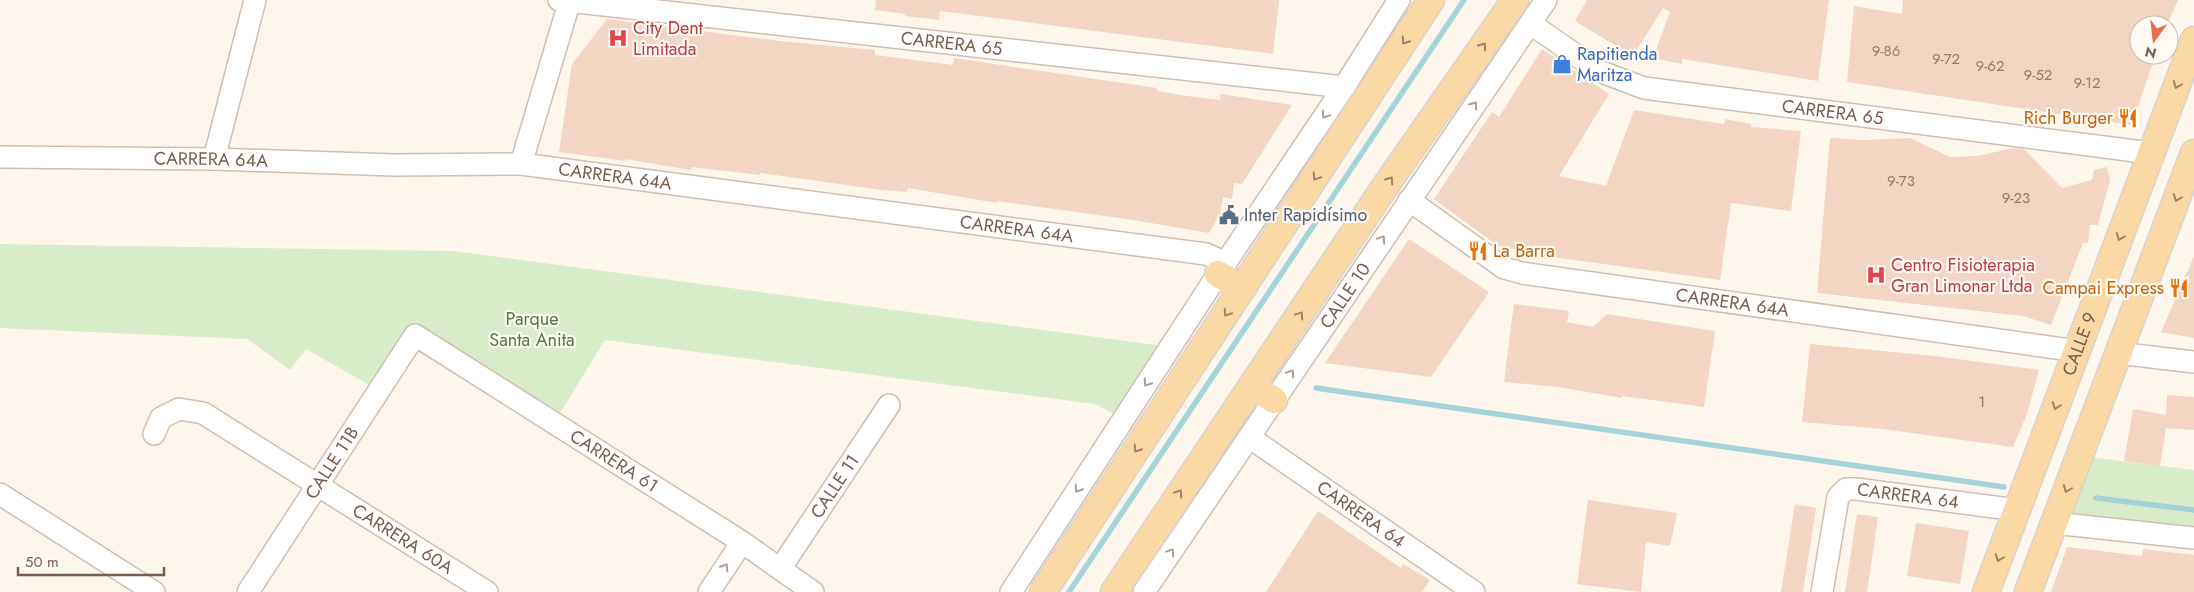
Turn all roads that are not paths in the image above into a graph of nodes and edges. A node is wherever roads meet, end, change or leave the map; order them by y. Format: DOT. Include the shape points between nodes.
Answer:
graph roads {
  1 [pos="255,0"];
  2 [pos="566,0"];
  3 [pos="1399,0"];
  4 [pos="1431,0"];
  5 [pos="1515,0"];
  6 [pos="1546,0"];
  7 [pos="1530,24"];
  8 [pos="2194,40"];
  9 [pos="1344,87"];
  10 [pos="2151,153"];
  11 [pos="2194,153"];
  12 [pos="0,157"];
  13 [pos="214,159"];
  14 [pos="521,164"];
  15 [pos="1409,200"];
  16 [pos="1222,269"];
  17 [pos="1243,288"];
  18 [pos="414,335"];
  19 [pos="2077,351"];
  20 [pos="2118,353"];
  21 [pos="2194,362"];
  22 [pos="1263,393"];
  23 [pos="889,405"];
  24 [pos="154,434"];
  25 [pos="1249,437"];
  26 [pos="318,486"];
  27 [pos="0,494"];
  28 [pos="2017,510"];
  29 [pos="2054,523"];
  30 [pos="2194,538"];
  31 [pos="742,542"];
  32 [pos="780,569"];
  33 [pos="2026,589"];
  34 [pos="154,592"];
  35 [pos="248,592"];
  36 [pos="487,592"];
  37 [pos="708,592"];
  38 [pos="813,592"];
  39 [pos="1011,592"];
  40 [pos="1043,592"];
  41 [pos="1114,592"];
  42 [pos="1144,592"];
  43 [pos="1474,592"];
  44 [pos="1822,592"];
  45 [pos="1986,592"];
  1 -- 13 [label="street"];
  2 -- 9 [label="street, CARRERA 65"];
  2 -- 14 [label="street"];
  3 -- 9 [label="street"];
  4 -- 17 [label="main road, one-way"];
  22 -- 5 [label="main road, CALLE 10, one-way" via="1386,185"];
  6 -- 7 [label="street, CALLE 10"];
  7 -- 10 [label="street, CARRERA 65" via="1599,71 1644,88"];
  15 -- 7 [label="street, CALLE 10, one-way"];
  8 -- 10 [label="main road, CALLE 9, one-way"];
  9 -- 16 [label="street, one-way"];
  10 -- 19 [label="main road, CALLE 9, one-way"];
  11 -- 20 [label="main road, one-way"];
  12 -- 13 [label="street, CARRERA 64A"];
  13 -- 14 [label="street, CARRERA 64A" via="395,165"];
  14 -- 16 [label="street, CARRERA 64A" via="1206,254"];
  15 -- 19 [label="street, CARRERA 64A" via="1504,268 1522,273"];
  22 -- 15 [label="street, CALLE 10, one-way"];
  16 -- 17 [label="main road"];
  16 -- 39 [label="street, one-way"];
  17 -- 40 [label="main road, one-way"];
  18 -- 26 [label="street, CALLE 11B"];
  18 -- 31 [label="street, CARRERA 61"];
  19 -- 28 [label="main road, CALLE 9, one-way"];
  20 -- 21 [label="street"];
  20 -- 29 [label="main road, one-way"];
  22 -- 25 [label="street, CALLE 10"];
  41 -- 22 [label="main road, CALLE 10, one-way"];
  23 -- 32 [label="street, CALLE 11"];
  24 -- 26 [label="street, CARRERA 60A" via="161,418 179,410 203,413"];
  42 -- 25 [label="street, CALLE 10, one-way"];
  25 -- 43 [label="street, CARRERA 64"];
  26 -- 35 [label="street, CALLE 11B"];
  26 -- 36 [label="street, CARRERA 60A"];
  27 -- 34 [label="street"];
  28 -- 44 [label="street, CARRERA 64" via="1846,490 1838,497"];
  28 -- 45 [label="main road, CALLE 9, one-way"];
  29 -- 30 [label="street"];
  29 -- 33 [label="main road"];
  31 -- 32 [label="street, CARRERA 61"];
  37 -- 31 [label="street, one-way"];
  32 -- 38 [label="street, CARRERA 61"];
}
